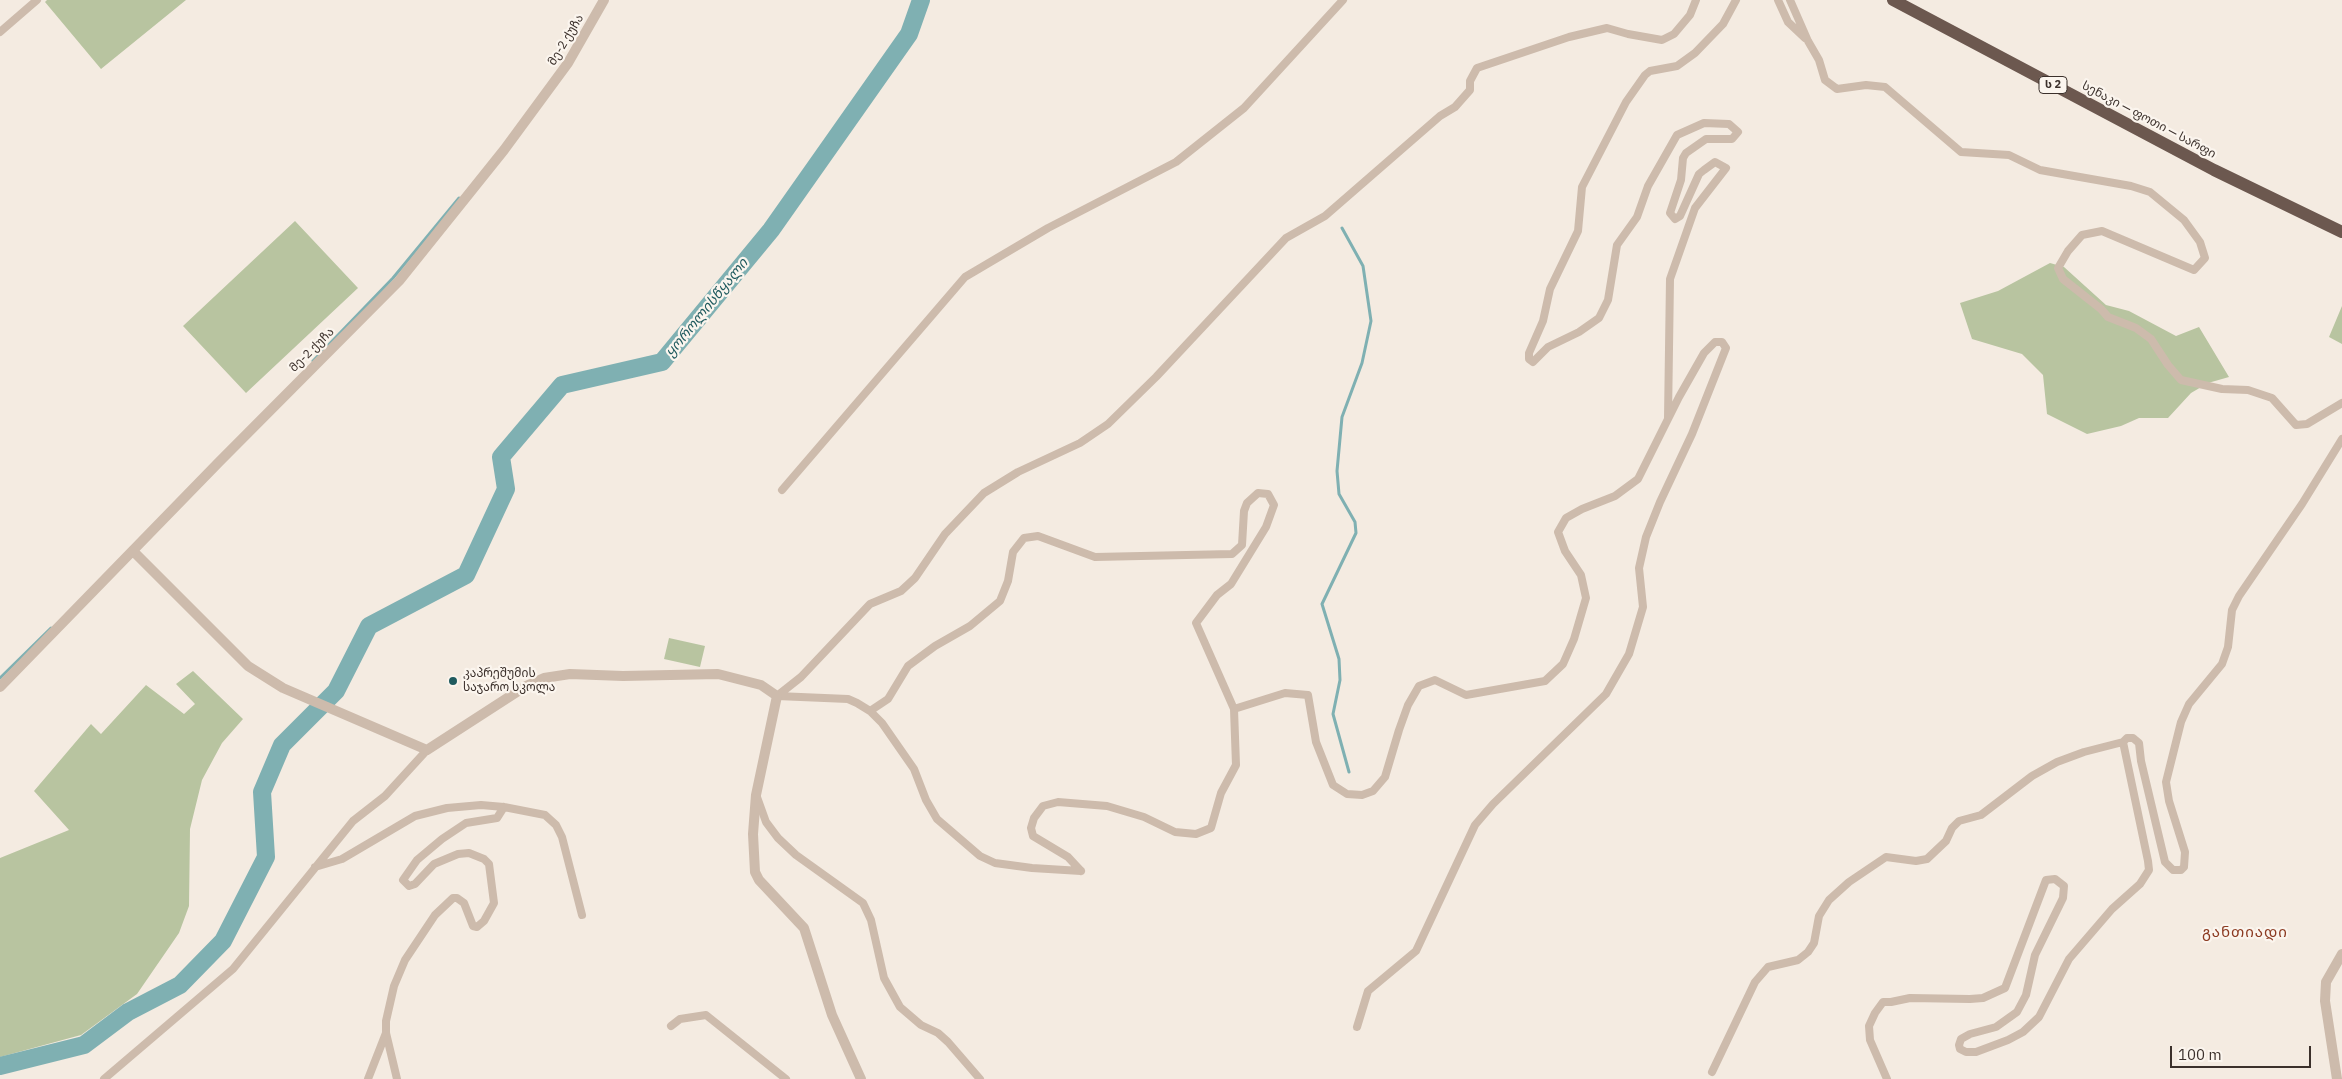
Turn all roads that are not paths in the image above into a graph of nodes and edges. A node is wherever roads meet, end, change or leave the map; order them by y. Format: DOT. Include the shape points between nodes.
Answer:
graph roads {
  1 [pos="37,0"];
  2 [pos="604,0"];
  3 [pos="1343,0"];
  4 [pos="1696,0"];
  5 [pos="1736,0"];
  6 [pos="1778,0"];
  7 [pos="1790,0"];
  8 [pos="1893,0"];
  9 [pos="0,32"];
  10 [pos="1808,41"];
  11 [pos="2342,232"];
  12 [pos="2342,403"];
  13 [pos="1668,419"];
  14 [pos="2342,439"];
  15 [pos="782,490"];
  16 [pos="133,551"];
  17 [pos="0,687"];
  18 [pos="777,696"];
  19 [pos="1234,709"];
  20 [pos="870,711"];
  21 [pos="2123,742"];
  22 [pos="427,750"];
  23 [pos="756,795"];
  24 [pos="504,807"];
  25 [pos="314,867"];
  26 [pos="582,915"];
  27 [pos="2342,954"];
  28 [pos="671,1026"];
  29 [pos="1357,1027"];
  30 [pos="386,1033"];
  31 [pos="1712,1072"];
  32 [pos="104,1079"];
  33 [pos="368,1079"];
  34 [pos="397,1079"];
  35 [pos="786,1079"];
  36 [pos="861,1079"];
  37 [pos="980,1079"];
  38 [pos="1887,1079"];
  39 [pos="2337,1079"];
  1 -- 9 [label="street"];
  2 -- 16 [label="street, მე-2 ქუჩა" via="568,63 399,282"];
  3 -- 15 [label="street" via="1244,108 1176,162 1048,228 965,277"];
  4 -- 18 [label="street" via="1690,15 1674,34 1662,40 1608,28 1569,37 1477,68 1470,81 1470,90 1455,107 1440,116 1325,216 1286,238 1108,424 1080,443 1018,472 984,493 945,534 915,578 901,591 870,604 800,677"];
  5 -- 13 [label="street" via="1723,24 1695,52 1677,66 1650,71 1626,102 1582,188 1578,231 1550,289 1543,321 1528,356 1534,362 1548,346 1579,332 1599,318 1608,300 1617,245 1637,217 1648,186 1677,135 1704,123 1729,124 1738,132 1732,139 1706,139 1686,153 1670,213 1675,219 1680,216 1699,174 1715,162 1726,168 1695,208 1670,279"];
  6 -- 10 [label="street" via="1788,22"];
  7 -- 10 [label="street"];
  8 -- 11 [label="highway, სენაკი — ფოთი — სარფი / ს 2" via="2214,170"];
  10 -- 12 [label="street" via="1825,80 1837,88 1884,87 1962,152 2009,155 2040,170 2150,192 2184,220 2200,242 2205,258 2194,270 2102,231 2082,235 2058,268 2064,280 2108,317 2151,338 2180,380 2222,389 2248,390 2272,398 2296,425 2307,424"];
  13 -- 19 [label="street" via="1638,478 1615,496 1566,518 1558,532 1565,551 1581,575 1586,598 1563,664 1545,681 1466,695 1435,680 1419,686 1398,730 1385,777 1373,791 1362,795 1346,794 1333,785 1316,742 1308,695 1284,693"];
  13 -- 29 [label="street" via="1704,353 1715,342 1722,342 1726,348 1696,426 1646,537 1639,568 1643,607 1629,654 1606,694 1475,825 1416,951 1368,991"];
  14 -- 21 [label="street" via="2239,596 2232,610 2228,647 2222,664 2190,704 2182,722 2166,782 2185,852 2181,870 2168,867 2161,852 2139,743 2133,738"];
  16 -- 17 [label="street, მე-2 ქუჩა"];
  16 -- 22 [label="street" via="248,666 283,688"];
  18 -- 20 [label="street" via="848,700"];
  18 -- 22 [label="street" via="761,685 718,674 552,676 526,686"];
  18 -- 23 [label="street"];
  19 -- 20 [label="street" via="1236,765 1221,793 1211,828 1196,834 1175,832 1144,817 1107,806 1058,802 1043,806 1034,818 1033,836 1068,857 1081,870 995,863 980,856 937,819 914,769"];
  19 -- 20 [label="street" via="1196,623 1231,584 1266,527 1274,505 1268,494 1258,493 1247,503 1242,545 1232,554 1095,557 1038,536 1024,538 1013,552 1008,581 1000,601 970,626 908,666 888,699"];
  21 -- 31 [label="street" via="2056,762 2032,776 1981,815 1959,821 1946,841 1927,859 1916,861 1886,857 1849,882 1828,900 1819,916 1814,943 1808,952 1798,960 1768,967 1755,982"];
  21 -- 38 [label="street" via="2148,861 2149,870 2140,884 2112,909 2069,959 2039,1017 2023,1032 2008,1040 1976,1052 1966,1052 1959,1045 1961,1039 1996,1027 2017,1012 2026,995 2035,955 2063,898 2064,886 2055,880 2046,880 2005,988 1983,998 1910,998 1883,1002 1869,1026 1870,1040"];
  22 -- 25 [label="street" via="385,796 353,821"];
  23 -- 36 [label="street" via="755,872 804,928 832,1015"];
  23 -- 37 [label="street" via="766,822 778,838 862,903 870,920 884,978 900,1007 938,1033"];
  24 -- 25 [label="street" via="447,808 415,816 342,859"];
  24 -- 26 [label="street" via="545,815 556,825"];
  24 -- 30 [label="street" via="497,818 466,823 442,839 417,860 403,880 409,886 415,884 434,864 469,853 489,864 494,903 477,927 472,926 464,903 457,898 435,915 405,960 394,986"];
  25 -- 32 [label="street" via="233,969"];
  27 -- 39 [label="street" via="2326,982 2325,1001"];
  28 -- 35 [label="street" via="680,1019 706,1014"];
  30 -- 33 [label="street"];
  30 -- 34 [label="street"];
}
